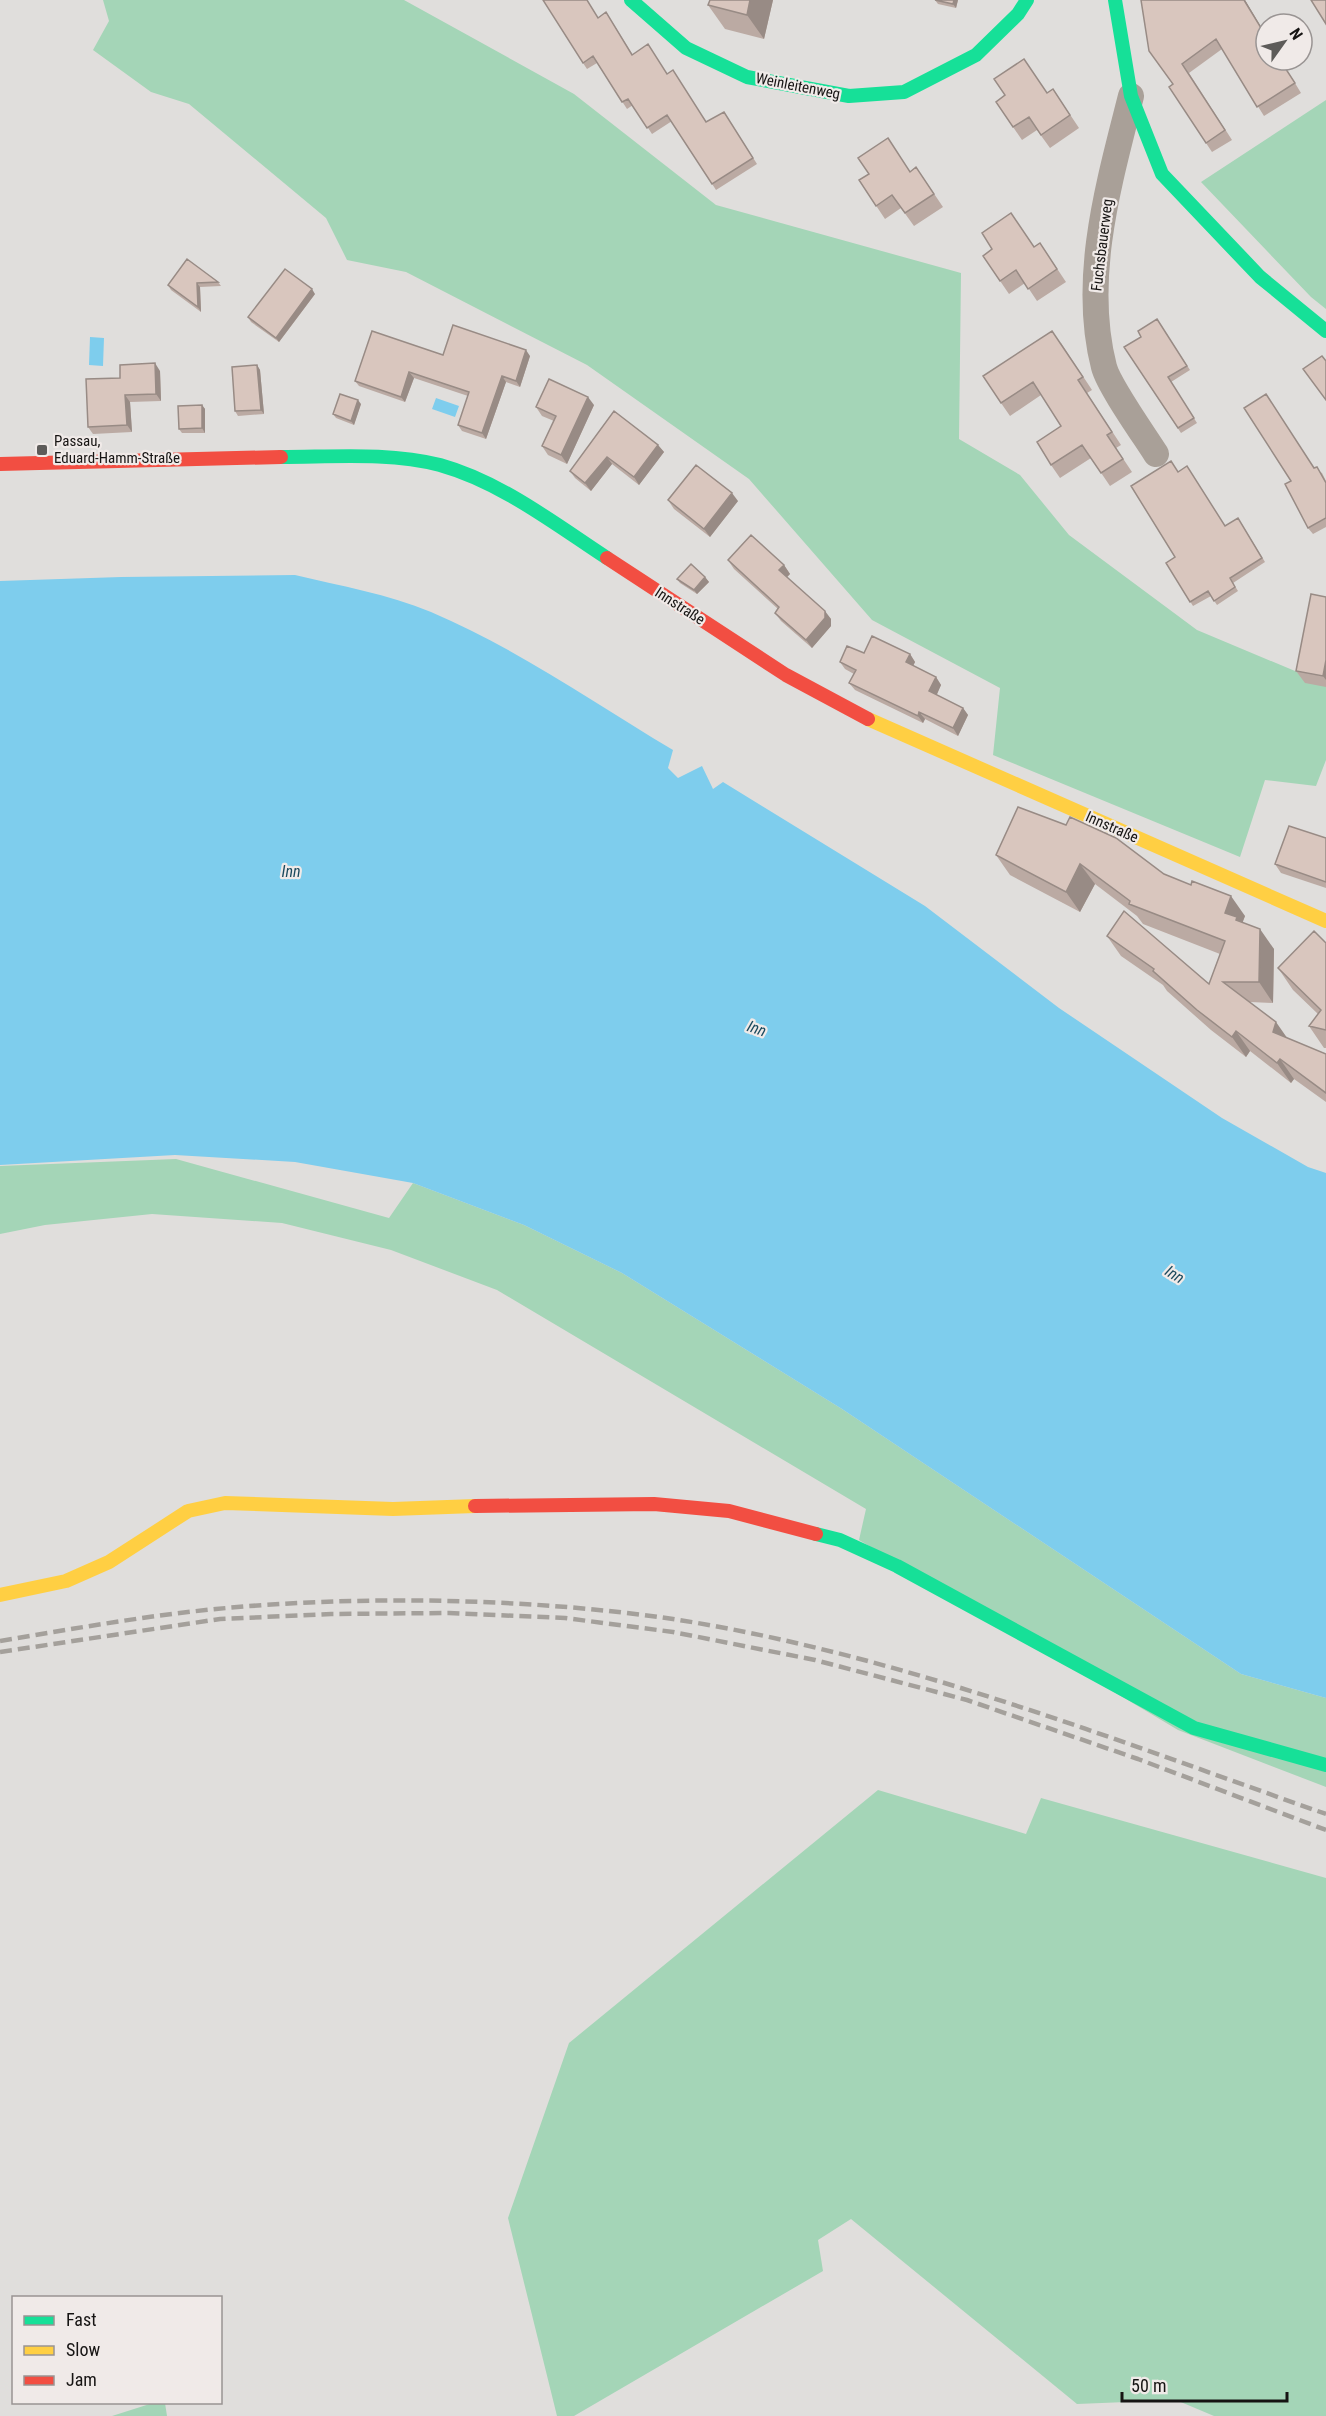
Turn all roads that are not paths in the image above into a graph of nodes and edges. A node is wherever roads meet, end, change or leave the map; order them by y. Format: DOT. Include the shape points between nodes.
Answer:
graph roads {
  1 [pos="631,0"];
  2 [pos="1027,0"];
  3 [pos="1115,0"];
  4 [pos="1131,96"];
  5 [pos="1326,331"];
  6 [pos="1156,454"];
  7 [pos="0,464"];
  8 [pos="1326,921"];
  9 [pos="0,1595"];
  10 [pos="1326,1765"];
  1 -- 2 [label="street, Weinleitenweg" via="686,48 747,77 849,96 904,92 976,55"];
  3 -- 4 [label="street, Fuchsbauerweg"];
  4 -- 5 [label="street, Fuchsbauerweg" via="1162,174 1260,277"];
  4 -- 6 [label="street, Fuchsbauerweg" via="1111,177 1094,286 1105,369"];
  7 -- 8 [label="street, Innstraße" via="217,457 384,457 440,465 471,476 528,506 786,675 878,724"];
  9 -- 10 [label="street" via="66,1581 109,1562 188,1511 225,1503 393,1509 654,1504 729,1511 840,1540 897,1566 1194,1728"];
}
